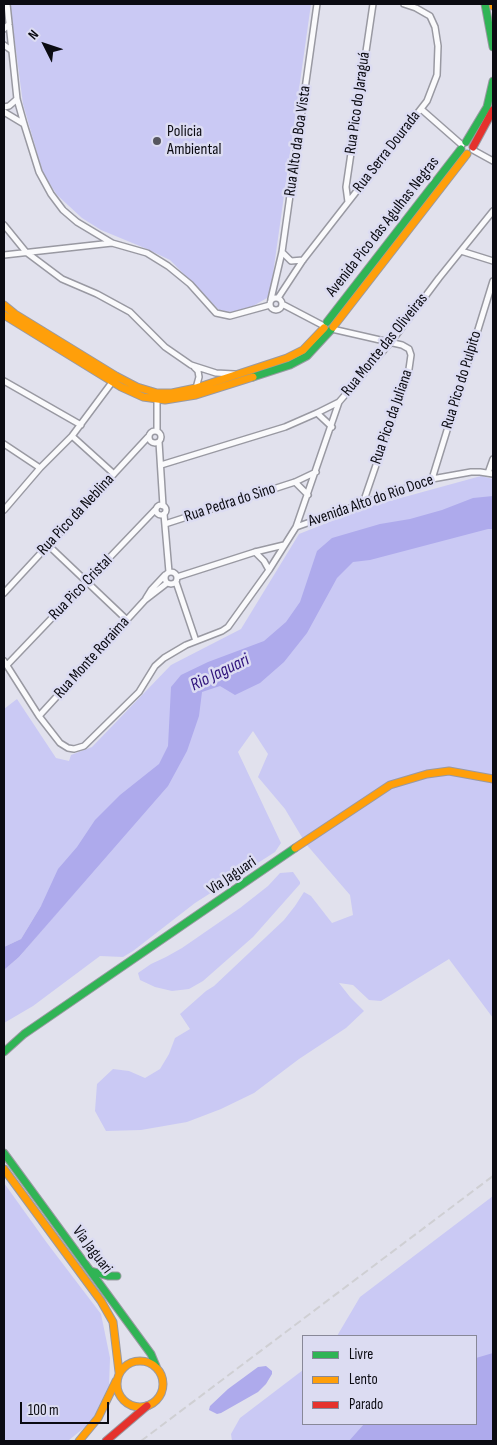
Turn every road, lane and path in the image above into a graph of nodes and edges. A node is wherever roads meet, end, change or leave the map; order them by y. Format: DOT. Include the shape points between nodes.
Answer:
graph roads {
  1 [pos="7,4"];
  2 [pos="317,4"];
  3 [pos="373,4"];
  4 [pos="404,4"];
  5 [pos="486,4"];
  6 [pos="9,24"];
  7 [pos="4,29"];
  8 [pos="4,45"];
  9 [pos="493,47"];
  10 [pos="11,50"];
  11 [pos="493,81"];
  12 [pos="17,99"];
  13 [pos="4,107"];
  14 [pos="421,109"];
  15 [pos="493,110"];
  16 [pos="4,112"];
  17 [pos="24,124"];
  18 [pos="467,148"];
  19 [pos="493,161"];
  20 [pos="348,202"];
  21 [pos="493,211"];
  22 [pos="4,225"];
  23 [pos="112,243"];
  24 [pos="461,251"];
  25 [pos="26,252"];
  26 [pos="282,252"];
  27 [pos="4,255"];
  28 [pos="303,260"];
  29 [pos="493,261"];
  30 [pos="493,281"];
  31 [pos="274,300"];
  32 [pos="282,304"];
  33 [pos="4,305"];
  34 [pos="278,310"];
  35 [pos="294,311"];
  36 [pos="4,314"];
  37 [pos="329,327"];
  38 [pos="391,342"];
  39 [pos="192,365"];
  40 [pos="237,374"];
  41 [pos="115,379"];
  42 [pos="4,381"];
  43 [pos="196,388"];
  44 [pos="157,397"];
  45 [pos="339,402"];
  46 [pos="317,413"];
  47 [pos="81,425"];
  48 [pos="332,427"];
  49 [pos="152,433"];
  50 [pos="72,436"];
  51 [pos="159,442"];
  52 [pos="4,444"];
  53 [pos="493,459"];
  54 [pos="161,465"];
  55 [pos="40,468"];
  56 [pos="316,472"];
  57 [pos="114,474"];
  58 [pos="491,474"];
  59 [pos="432,479"];
  60 [pos="295,482"];
  61 [pos="308,495"];
  62 [pos="363,503"];
  63 [pos="163,506"];
  64 [pos="5,508"];
  65 [pos="156,510"];
  66 [pos="164,514"];
  67 [pos="165,524"];
  68 [pos="296,527"];
  69 [pos="285,544"];
  70 [pos="48,545"];
  71 [pos="255,552"];
  72 [pos="268,570"];
  73 [pos="168,573"];
  74 [pos="177,579"];
  75 [pos="87,581"];
  76 [pos="167,583"];
  77 [pos="4,593"];
  78 [pos="145,600"];
  79 [pos="127,620"];
  80 [pos="196,641"];
  81 [pos="5,663"];
  82 [pos="39,716"];
  83 [pos="493,779"];
  84 [pos="4,1052"];
  85 [pos="4,1153"];
  86 [pos="4,1169"];
  87 [pos="91,1270"];
  88 [pos="117,1276"];
  89 [pos="156,1366"];
  90 [pos="118,1376"];
  91 [pos="149,1405"];
  92 [pos="79,1441"];
  93 [pos="106,1441"];
  1 -- 6 [label="street"];
  2 -- 26 [label="street, Rua Alto da Boa Vista"];
  3 -- 20 [label="street, Rua Pico do Jaraguá" via="346,187"];
  4 -- 14 [label="street, Rua Serra Dourada" via="430,16 435,27 437,75 428,101"];
  5 -- 9 [label="street"];
  6 -- 7 [label="street"];
  6 -- 10 [label="street"];
  8 -- 10 [label="street"];
  10 -- 12 [label="street"];
  11 -- 18 [label="street, Avenida Pico das Agulhas Negras" via="487,107"];
  12 -- 13 [label="street"];
  12 -- 17 [label="street"];
  14 -- 18 [label="street"];
  14 -- 20 [label="street, Rua Serra Dourada"];
  15 -- 18 [label="street, Avenida Pico das Agulhas Negras"];
  16 -- 17 [label="street"];
  17 -- 23 [label="street" via="39,172 51,194 63,210"];
  18 -- 19 [label="street"];
  18 -- 37 [label="street, Avenida Pico das Agulhas Negras"];
  20 -- 28 [label="street, Rua Serra Dourada"];
  21 -- 24 [label="street, Rua Monte das Oliveiras"];
  22 -- 25 [label="street"];
  23 -- 25 [label="street"];
  23 -- 31 [label="street" via="147,253 168,266 190,284 216,313 230,316"];
  24 -- 29 [label="street"];
  24 -- 38 [label="street, Rua Monte das Oliveiras"];
  25 -- 27 [label="street"];
  25 -- 39 [label="street" via="62,279 130,312 165,347"];
  26 -- 28 [label="street" via="291,261"];
  26 -- 31 [label="street, Rua Alto da Boa Vista"];
  28 -- 31 [label="street, Rua Serra Dourada"];
  30 -- 59 [label="street, Rua Pico do Pulpito"];
  31 -- 32 [label="street"];
  31 -- 34 [label="street" via="274,309"];
  32 -- 34 [label="street"];
  32 -- 35 [label="street, Rua Pico da Juliana"];
  33 -- 41 [label="street, Avenida Pico das Agulhas Negras"];
  34 -- 35 [label="street, Rua Pico da Juliana"];
  35 -- 37 [label="street, Rua Pico da Juliana"];
  36 -- 41 [label="street, Avenida Pico das Agulhas Negras"];
  37 -- 38 [label="street, Rua Pico da Juliana"];
  37 -- 40 [label="street, Avenida Pico das Agulhas Negras" via="303,350"];
  37 -- 44 [label="street, Avenida Pico das Agulhas Negras" via="307,356 290,365 196,395 173,400"];
  38 -- 45 [label="street, Rua Monte das Oliveiras"];
  38 -- 62 [label="street, Rua Pico da Juliana" via="409,349 412,360"];
  39 -- 40 [label="street" via="216,373"];
  39 -- 43 [label="street" via="198,371"];
  40 -- 43 [label="street, Avenida Pico das Agulhas Negras"];
  41 -- 44 [label="street, Avenida Pico das Agulhas Negras" via="134,393"];
  41 -- 47 [label="street"];
  42 -- 47 [label="street"];
  43 -- 44 [label="street, Avenida Pico das Agulhas Negras"];
  44 -- 49 [label="street"];
  45 -- 46 [label="street, Rua Monte das Oliveiras"];
  45 -- 48 [label="street"];
  46 -- 48 [label="street"];
  46 -- 54 [label="street, Rua Monte das Oliveiras" via="285,427"];
  47 -- 50 [label="street"];
  48 -- 56 [label="street"];
  49 -- 51 [label="street" via="161,436"];
  49 -- 51 [label="street" via="151,442"];
  49 -- 57 [label="street, Rua Pico da Neblina"];
  50 -- 55 [label="street"];
  50 -- 57 [label="street"];
  51 -- 54 [label="street"];
  52 -- 55 [label="street"];
  53 -- 58 [label="street"];
  54 -- 63 [label="street"];
  55 -- 64 [label="street"];
  56 -- 60 [label="street, Rua Pedra do Sino"];
  56 -- 61 [label="street"];
  57 -- 70 [label="street, Rua Pico da Neblina"];
  58 -- 59 [label="street, Avenida Alto do Rio Doce" via="471,472"];
  59 -- 62 [label="street, Avenida Alto do Rio Doce"];
  60 -- 61 [label="street, Rua Pedra do Sino"];
  60 -- 67 [label="street, Rua Pedra do Sino"];
  61 -- 68 [label="street"];
  62 -- 68 [label="street, Avenida Alto do Rio Doce"];
  63 -- 65 [label="street"];
  63 -- 66 [label="street" via="166,509"];
  65 -- 66 [label="street" via="158,514"];
  65 -- 75 [label="street, Rua Pico Cristal"];
  66 -- 67 [label="street"];
  67 -- 73 [label="street"];
  68 -- 69 [label="street, Avenida Alto do Rio Doce"];
  69 -- 71 [label="street"];
  69 -- 72 [label="street, Avenida Alto do Rio Doce"];
  70 -- 75 [label="street"];
  70 -- 77 [label="street, Rua Pico da Neblina"];
  71 -- 72 [label="street"];
  71 -- 74 [label="street"];
  72 -- 80 [label="street, Avenida Alto do Rio Doce" via="228,627"];
  73 -- 74 [label="street" via="174,573"];
  73 -- 76 [label="street"];
  73 -- 78 [label="street, Rua Monte Roraima" via="150,590"];
  74 -- 76 [label="street" via="174,584"];
  74 -- 80 [label="street"];
  75 -- 79 [label="street"];
  75 -- 81 [label="street, Rua Pico Cristal"];
  76 -- 78 [label="street, Rua Monte Roraima"];
  78 -- 79 [label="street, Rua Monte Roraima"];
  79 -- 82 [label="street, Rua Monte Roraima"];
  80 -- 82 [label="street, Avenida Alto do Rio Doce" via="155,666 139,692 84,746 74,749 64,746"];
  81 -- 82 [label="street, Avenida Alto do Rio Doce"];
  83 -- 84 [label="street, Via Jaguari" via="449,771 390,785 24,1034"];
  85 -- 87 [label="street, Via Jaguari"];
  86 -- 90 [label="street, Via Jaguari" via="113,1322"];
  87 -- 88 [label="street"];
  87 -- 89 [label="street, Via Jaguari" via="151,1354"];
  89 -- 90 [label="street" via="138,1360 128,1364"];
  89 -- 91 [label="street, Via Jaguari" via="163,1379 163,1389 159,1398"];
  90 -- 91 [label="street, Via Jaguari" via="117,1389 124,1401 137,1407"];
  90 -- 92 [label="street" via="98,1418"];
  91 -- 93 [label="street, Via Jaguari"];
}
